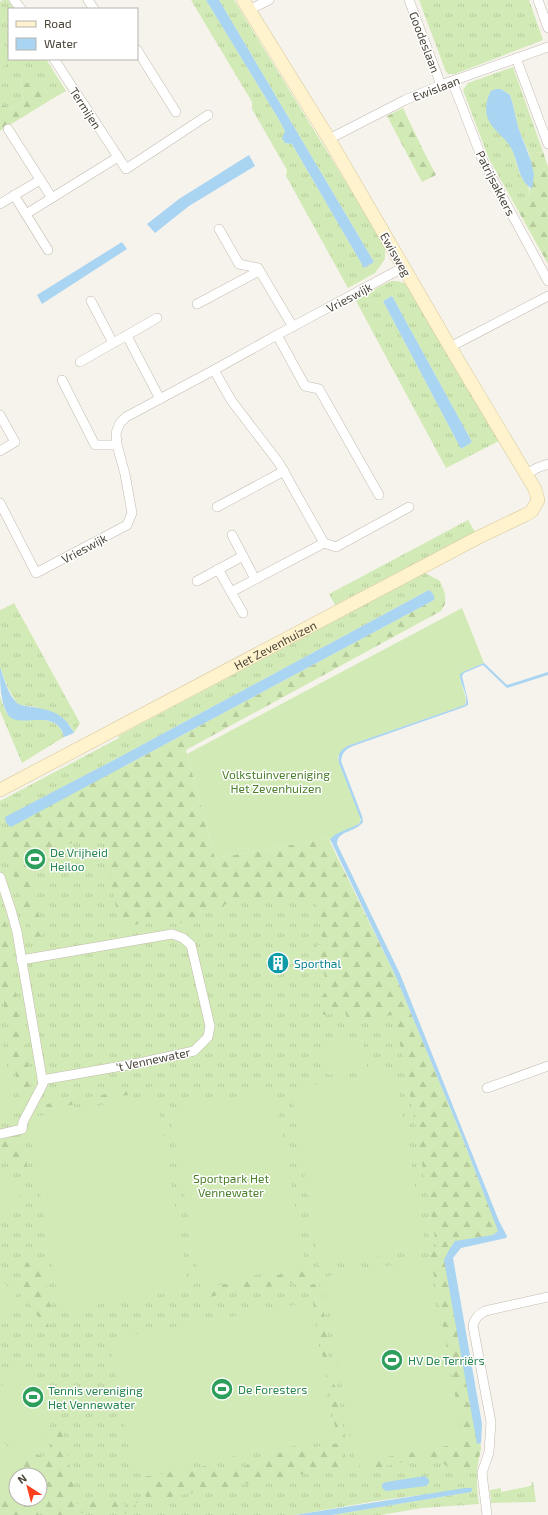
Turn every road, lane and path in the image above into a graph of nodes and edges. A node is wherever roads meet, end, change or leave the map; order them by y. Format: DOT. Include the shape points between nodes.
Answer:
graph roads {
  1 [pos="269,0"];
  2 [pos="409,0"];
  3 [pos="538,0"];
  4 [pos="246,5"];
  5 [pos="548,28"];
  6 [pos="548,47"];
  7 [pos="138,52"];
  8 [pos="516,58"];
  9 [pos="55,60"];
  10 [pos="452,81"];
  11 [pos="441,85"];
  12 [pos="176,112"];
  13 [pos="208,115"];
  14 [pos="8,129"];
  15 [pos="329,139"];
  16 [pos="548,144"];
  17 [pos="118,157"];
  18 [pos="40,180"];
  19 [pos="14,195"];
  20 [pos="52,198"];
  21 [pos="0,204"];
  22 [pos="26,214"];
  23 [pos="219,229"];
  24 [pos="48,250"];
  25 [pos="404,267"];
  26 [pos="259,271"];
  27 [pos="548,281"];
  28 [pos="548,296"];
  29 [pos="91,301"];
  30 [pos="197,304"];
  31 [pos="157,318"];
  32 [pos="293,327"];
  33 [pos="277,335"];
  34 [pos="127,336"];
  35 [pos="113,343"];
  36 [pos="450,347"];
  37 [pos="80,362"];
  38 [pos="214,370"];
  39 [pos="62,380"];
  40 [pos="160,399"];
  41 [pos="0,415"];
  42 [pos="117,444"];
  43 [pos="0,450"];
  44 [pos="548,464"];
  45 [pos="284,471"];
  46 [pos="526,474"];
  47 [pos="378,495"];
  48 [pos="543,500"];
  49 [pos="0,504"];
  50 [pos="217,507"];
  51 [pos="409,507"];
  52 [pos="232,535"];
  53 [pos="324,543"];
  54 [pos="243,556"];
  55 [pos="218,569"];
  56 [pos="255,579"];
  57 [pos="197,581"];
  58 [pos="231,592"];
  59 [pos="243,613"];
  60 [pos="0,790"];
  61 [pos="0,877"];
  62 [pos="22,960"];
  63 [pos="548,1066"];
  64 [pos="42,1080"];
  65 [pos="488,1088"];
  66 [pos="0,1134"];
  67 [pos="548,1297"];
  68 [pos="487,1515"];
  1 -- 4 [label="street, Ewisweg"];
  2 -- 11 [label="street, Goodeslaan"];
  3 -- 5 [label="street"];
  4 -- 15 [label="street, Ewisweg"];
  6 -- 8 [label="street, Ewislaan"];
  7 -- 12 [label="street"];
  8 -- 10 [label="street, Ewislaan"];
  8 -- 16 [label="street"];
  9 -- 17 [label="street, Termijen"];
  10 -- 11 [label="street, Ewislaan"];
  10 -- 27 [label="street, Patrijsakkers" via="483,161"];
  11 -- 15 [label="street, Ewislaan" via="405,100"];
  13 -- 17 [label="street, Termijen" via="126,169"];
  14 -- 18 [label="street"];
  15 -- 25 [label="street, Ewisweg"];
  17 -- 20 [label="street"];
  18 -- 19 [label="street"];
  18 -- 20 [label="street"];
  19 -- 21 [label="street"];
  19 -- 22 [label="street"];
  20 -- 22 [label="street"];
  22 -- 24 [label="street"];
  23 -- 26 [label="street" via="239,264 258,268"];
  25 -- 32 [label="street, Vrieswijk"];
  25 -- 36 [label="street, Ewisweg"];
  26 -- 30 [label="street"];
  26 -- 32 [label="street"];
  28 -- 36 [label="street"];
  29 -- 35 [label="street"];
  31 -- 34 [label="street"];
  32 -- 33 [label="street, Vrieswijk"];
  33 -- 38 [label="street, Vrieswijk"];
  33 -- 47 [label="street" via="306,386 319,388"];
  34 -- 35 [label="street"];
  34 -- 40 [label="street"];
  35 -- 37 [label="street"];
  36 -- 46 [label="street, Ewisweg"];
  38 -- 40 [label="street, Vrieswijk"];
  38 -- 45 [label="street" via="232,400"];
  39 -- 42 [label="street" via="95,445"];
  40 -- 42 [label="street, Vrieswijk" via="126,417 120,423 116,433"];
  41 -- 43 [label="street" via="15,442"];
  42 -- 49 [label="street, Vrieswijk" via="132,514 127,525 36,573"];
  44 -- 46 [label="street"];
  45 -- 50 [label="street"];
  45 -- 53 [label="street"];
  46 -- 48 [label="street, Ewisweg"];
  48 -- 60 [label="street, Het Zevenhuizen" via="525,515"];
  51 -- 53 [label="street" via="336,547"];
  52 -- 54 [label="street"];
  53 -- 56 [label="street"];
  54 -- 55 [label="street"];
  54 -- 56 [label="street"];
  55 -- 57 [label="street"];
  55 -- 58 [label="street"];
  56 -- 58 [label="street"];
  58 -- 59 [label="street"];
  61 -- 62 [label="street" via="11,910"];
  62 -- 64 [label="street"];
  62 -- 64 [label="street, 't Vennewater" via="172,934 183,938 191,945 210,1026 208,1037 194,1050 139,1063"];
  63 -- 65 [label="street"];
  64 -- 66 [label="street" via="22,1129"];
  67 -- 68 [label="street" via="485,1311 474,1320 491,1422 489,1452 482,1473"];
}
